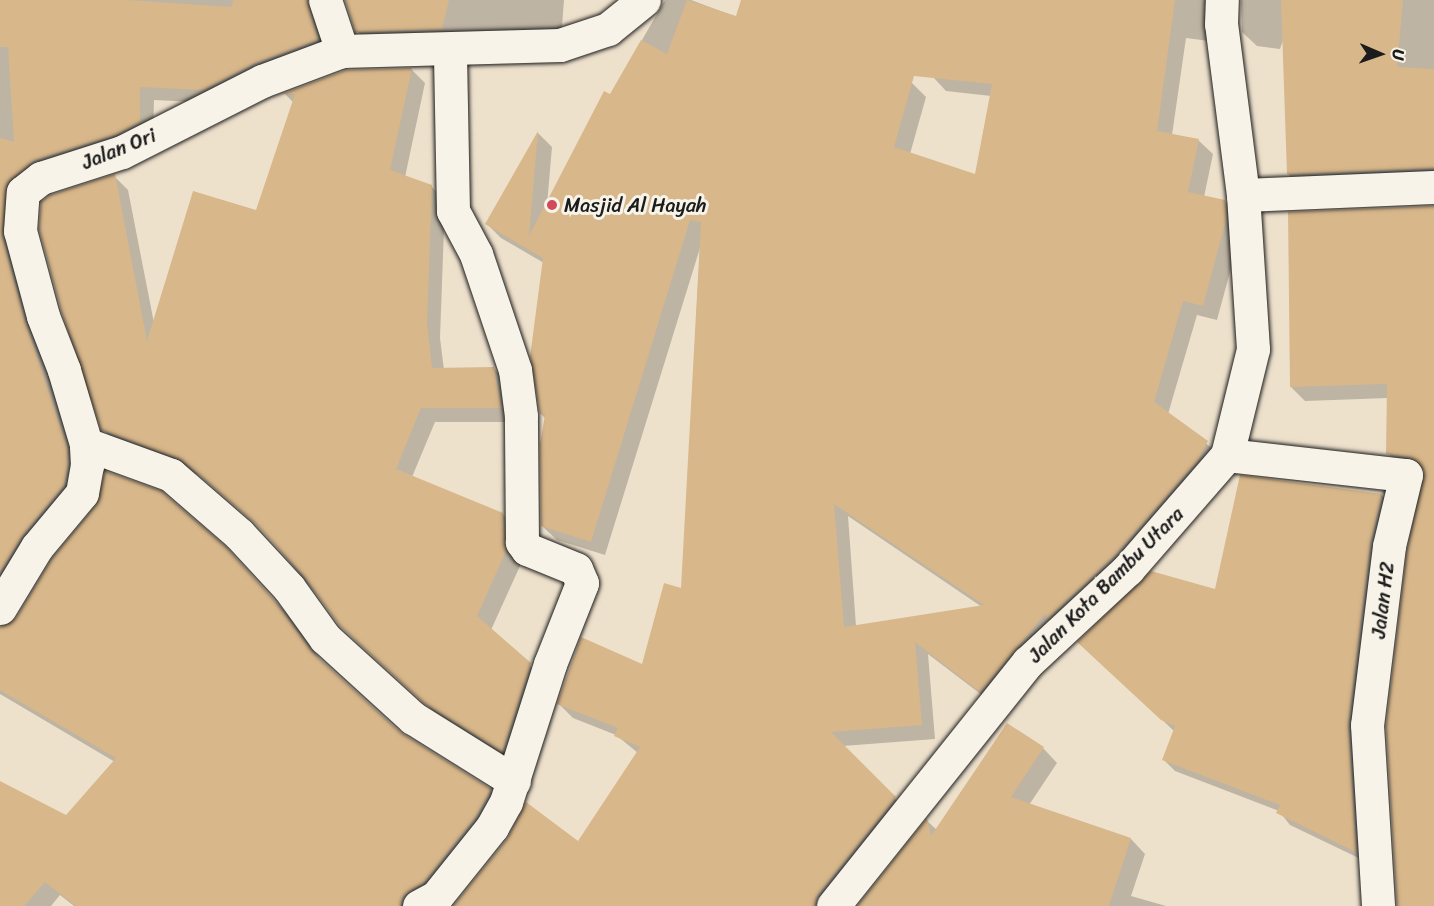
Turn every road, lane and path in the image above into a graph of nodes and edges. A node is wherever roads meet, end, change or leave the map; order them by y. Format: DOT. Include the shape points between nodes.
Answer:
graph roads {
  1 [pos="325,0"];
  2 [pos="644,0"];
  3 [pos="1222,0"];
  4 [pos="450,50"];
  5 [pos="342,51"];
  6 [pos="1434,187"];
  7 [pos="1243,195"];
  8 [pos="86,444"];
  9 [pos="1227,454"];
  10 [pos="1420,476"];
  11 [pos="0,608"];
  12 [pos="514,781"];
  13 [pos="419,906"];
  14 [pos="833,906"];
  15 [pos="1378,906"];
  1 -- 5 [label="street"];
  2 -- 4 [label="street, Jalan Ori" via="608,29 560,45"];
  3 -- 7 [label="street, Jalan Kota Bambu Utara" via="1221,24"];
  4 -- 5 [label="street, Jalan Ori"];
  4 -- 12 [label="street" via="453,211 476,254 514,370 521,416 522,542 527,549 576,569 582,583 550,664"];
  5 -- 8 [label="street, Jalan Ori" via="262,81 122,152 41,178 23,192 20,231 43,316"];
  6 -- 7 [label="street"];
  7 -- 9 [label="street, Jalan Kota Bambu Utara" via="1253,349"];
  8 -- 11 [label="street, Jalan Ori" via="82,493 37,547"];
  8 -- 12 [label="street" via="171,475 239,534 289,588 325,638 413,718"];
  9 -- 10 [label="street, Jalan H2"];
  9 -- 14 [label="street, Jalan Kota Bambu Utara" via="1128,569 1028,662"];
  10 -- 15 [label="street, Jalan H2" via="1389,546 1367,725"];
  12 -- 13 [label="street" via="492,826 436,897"];
}
